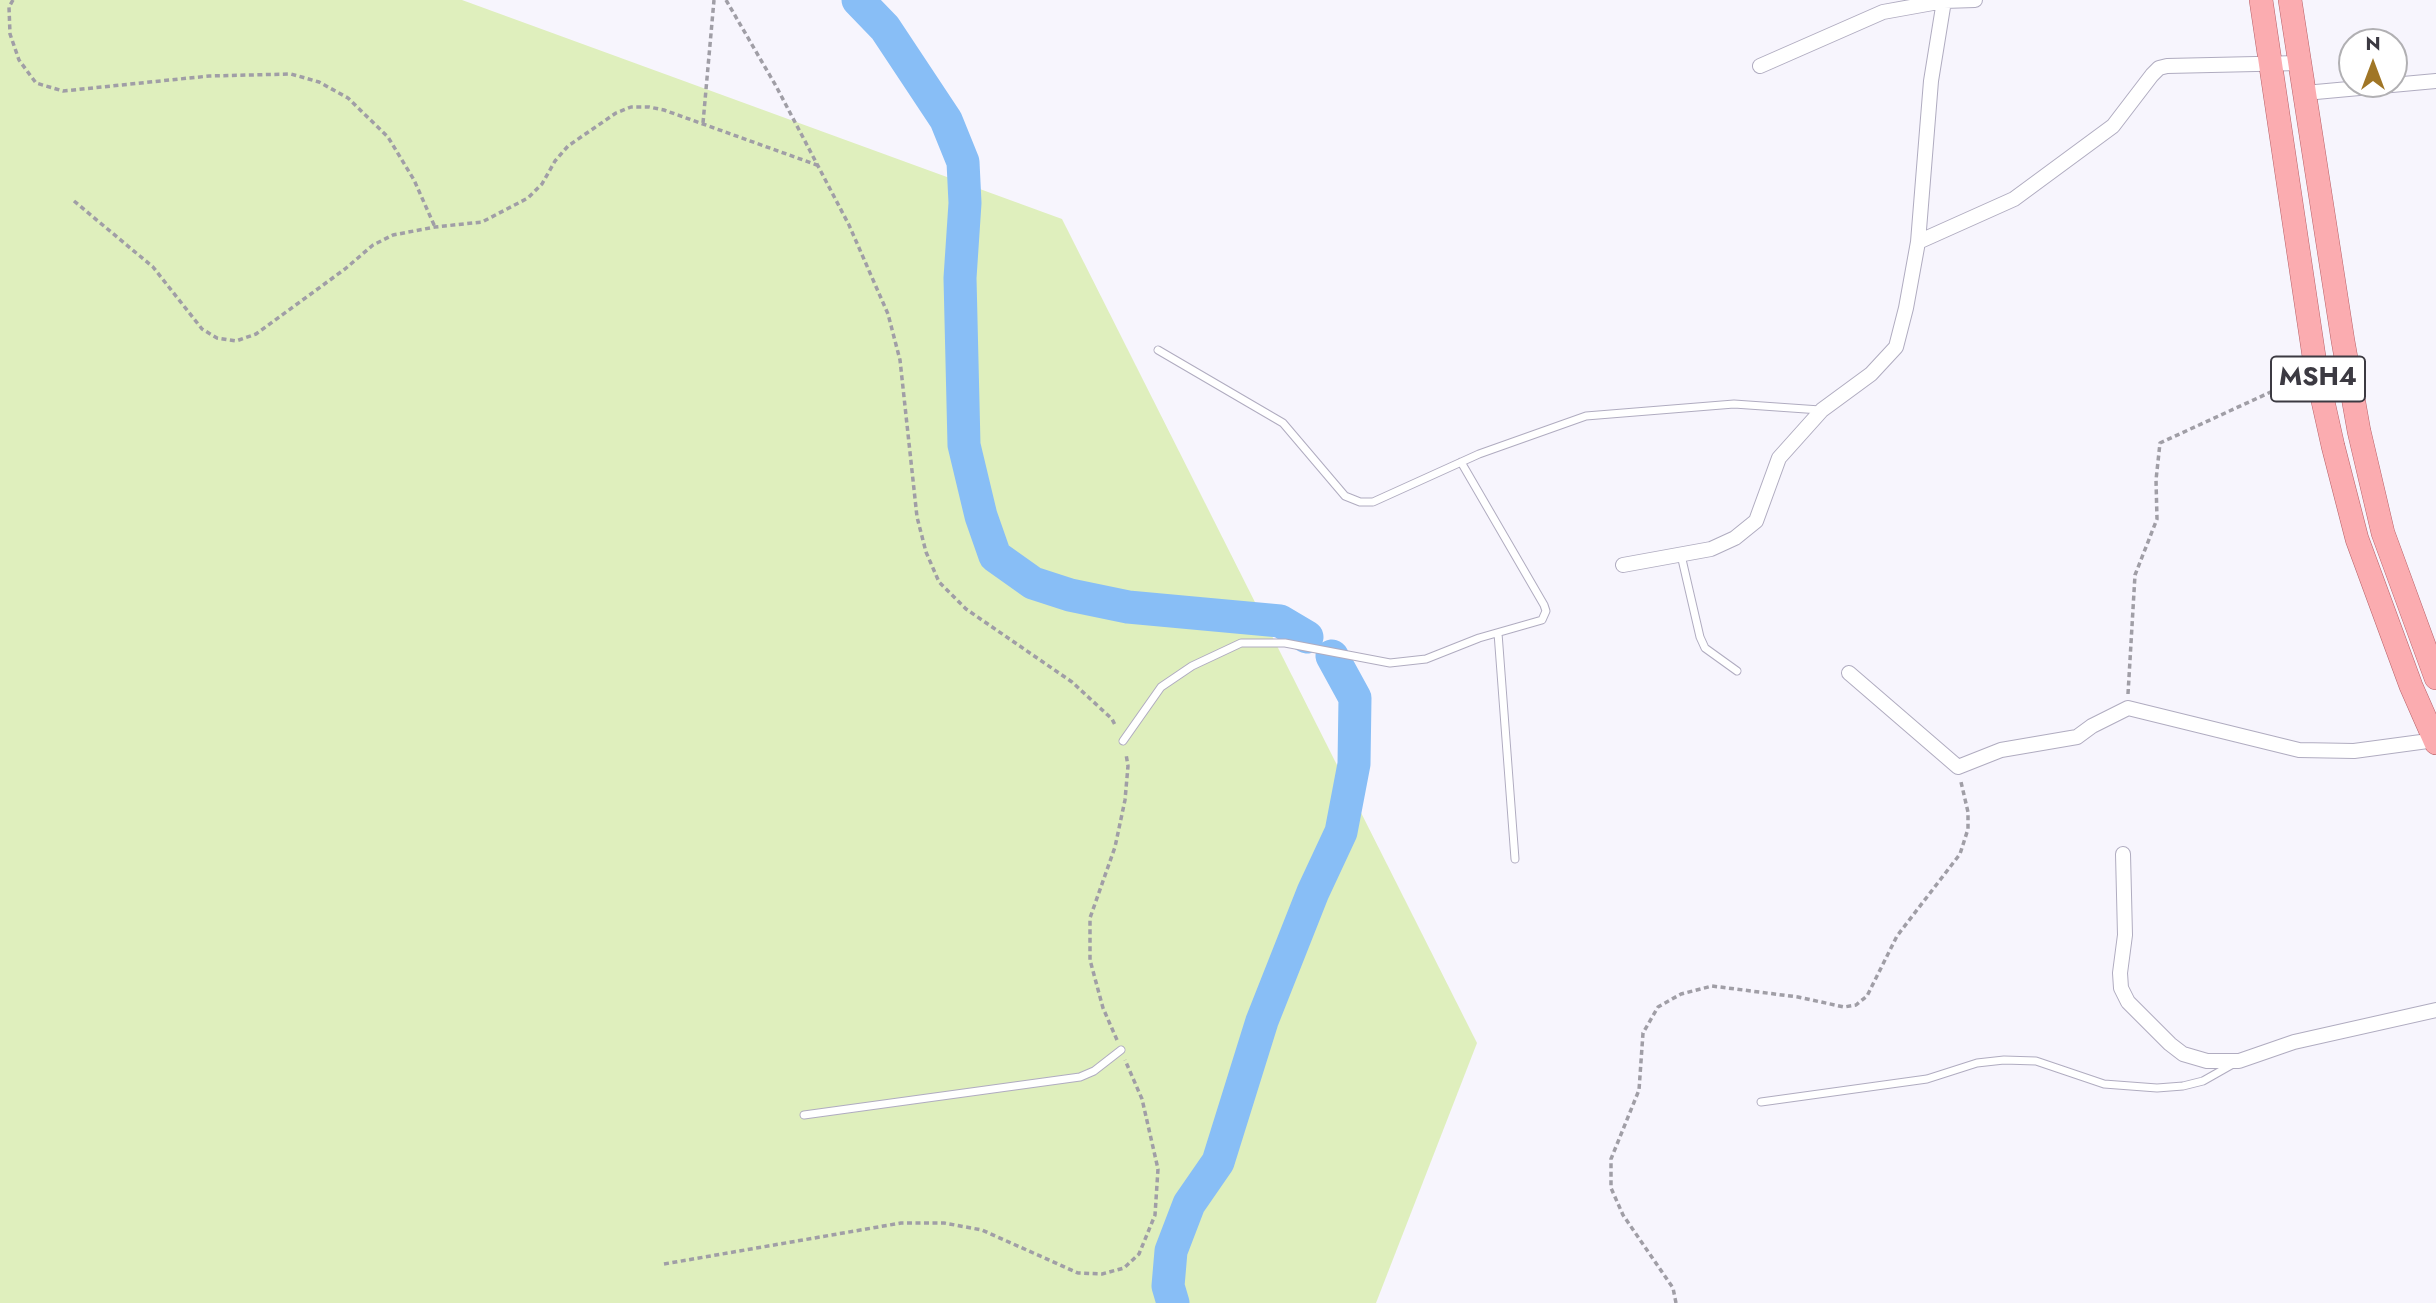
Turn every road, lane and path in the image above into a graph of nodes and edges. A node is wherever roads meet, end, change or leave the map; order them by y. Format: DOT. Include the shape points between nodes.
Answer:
graph roads {
  1 [pos="13,0"];
  2 [pos="713,0"];
  3 [pos="726,0"];
  4 [pos="1975,0"];
  5 [pos="2261,0"];
  6 [pos="2290,0"];
  7 [pos="1944,1"];
  8 [pos="2300,63"];
  9 [pos="2272,65"];
  10 [pos="1760,66"];
  11 [pos="2436,81"];
  12 [pos="2305,93"];
  13 [pos="703,125"];
  14 [pos="817,165"];
  15 [pos="74,201"];
  16 [pos="435,227"];
  17 [pos="1918,242"];
  18 [pos="1158,350"];
  19 [pos="2316,370"];
  20 [pos="1822,410"];
  21 [pos="1461,462"];
  22 [pos="1681,555"];
  23 [pos="1623,565"];
  24 [pos="1498,633"];
  25 [pos="1737,671"];
  26 [pos="2435,672"];
  27 [pos="1849,673"];
  28 [pos="2411,686"];
  29 [pos="2127,708"];
  30 [pos="1124,741"];
  31 [pos="2435,741"];
  32 [pos="1958,767"];
  33 [pos="2123,854"];
  34 [pos="1515,859"];
  35 [pos="2436,1010"];
  36 [pos="1121,1050"];
  37 [pos="2239,1061"];
  38 [pos="1761,1102"];
  39 [pos="804,1115"];
  40 [pos="664,1264"];
  41 [pos="1675,1303"];
  1 -- 16 [label="path" via="9,34 19,60 36,83 62,91 209,76 291,74 319,82 348,98 388,137"];
  2 -- 13 [label="path"];
  3 -- 14 [label="path"];
  4 -- 7 [label="street"];
  5 -- 9 [label="main road, MSH4"];
  6 -- 8 [label="main road, MSH4"];
  7 -- 10 [label="street" via="1883,12"];
  7 -- 17 [label="street" via="1931,82"];
  8 -- 9 [label="street"];
  8 -- 12 [label="main road, MSH4"];
  9 -- 17 [label="street" via="2159,68 2113,126 2014,199"];
  9 -- 19 [label="main road, MSH4"];
  11 -- 12 [label="street"];
  12 -- 26 [label="main road, MSH4" via="2359,431 2384,533"];
  13 -- 14 [label="path"];
  13 -- 16 [label="path" via="649,107 631,107 568,146 528,198 482,222"];
  14 -- 30 [label="path" via="888,314 900,360 917,517 939,582 966,609 1072,682 1112,719"];
  15 -- 16 [label="path" via="153,267 202,329 216,338 236,341 256,334 373,245 393,235"];
  17 -- 20 [label="street" via="1896,347 1871,374"];
  18 -- 21 [label="lane" via="1283,423 1345,496 1360,502 1373,502"];
  19 -- 28 [label="main road, MSH4" via="2357,539"];
  19 -- 29 [label="path" via="2160,443 2157,519 2135,575"];
  20 -- 21 [label="lane" via="1734,404 1586,416"];
  20 -- 22 [label="street" via="1779,458 1756,521 1711,549"];
  21 -- 24 [label="lane" via="1546,611 1542,620"];
  22 -- 23 [label="street"];
  22 -- 25 [label="lane" via="1704,648"];
  24 -- 30 [label="lane" via="1426,659 1390,663 1286,643 1241,643 1161,687"];
  24 -- 34 [label="lane"];
  26 -- 28 [label="street"];
  27 -- 32 [label="street"];
  28 -- 31 [label="main road, MSH4"];
  29 -- 31 [label="street" via="2299,750 2354,751"];
  29 -- 32 [label="street" via="2077,737 2001,750"];
  30 -- 36 [label="path" via="1128,766 1125,800 1115,847 1090,918 1090,960"];
  32 -- 41 [label="path" via="1968,812 1961,854 1897,936 1867,996 1844,1007 1712,986 1681,994 1658,1007 1643,1033 1639,1090 1611,1159 1611,1188 1623,1214 1674,1288"];
  33 -- 37 [label="street" via="2125,935 2120,973 2128,1002 2183,1054 2207,1061"];
  35 -- 37 [label="street" via="2294,1042"];
  36 -- 39 [label="lane" via="1080,1077"];
  36 -- 40 [label="path" via="1142,1099 1158,1169 1156,1214 1139,1254 1124,1268 1102,1274 1078,1273 982,1230 944,1223 901,1223"];
  37 -- 38 [label="lane" via="2203,1081 2157,1088 2104,1084 2036,1061 1990,1061 1927,1079"];
}
